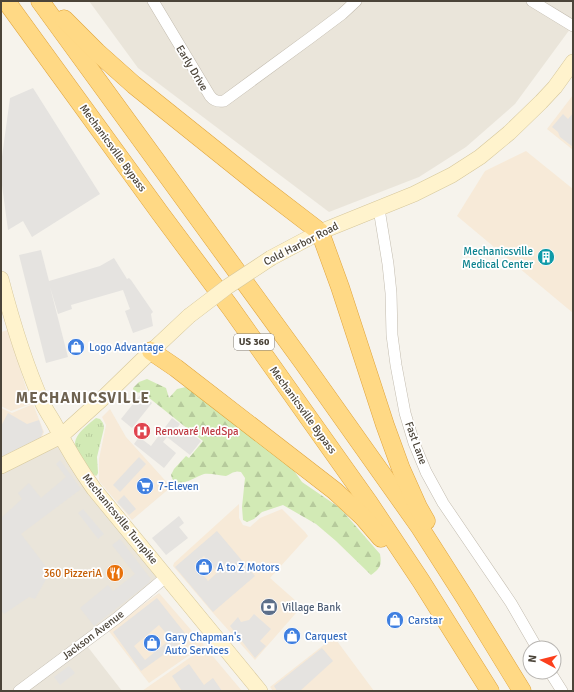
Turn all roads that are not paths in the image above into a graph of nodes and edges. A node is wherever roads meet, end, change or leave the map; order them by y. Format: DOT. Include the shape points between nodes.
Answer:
graph roads {
  1 [pos="6,1"];
  2 [pos="40,1"];
  3 [pos="49,1"];
  4 [pos="153,1"];
  5 [pos="356,1"];
  6 [pos="532,1"];
  7 [pos="573,26"];
  8 [pos="573,62"];
  9 [pos="379,209"];
  10 [pos="320,232"];
  11 [pos="1,280"];
  12 [pos="5,312"];
  13 [pos="151,351"];
  14 [pos="61,436"];
  15 [pos="1,466"];
  16 [pos="166,577"];
  17 [pos="459,640"];
  18 [pos="532,640"];
  19 [pos="498,650"];
  20 [pos="555,680"];
  21 [pos="19,691"];
  22 [pos="260,691"];
  23 [pos="490,691"];
  24 [pos="522,691"];
  25 [pos="562,691"];
  1 -- 17 [label="highway, Mechanicsville Bypass / US 360" via="230,307 365,497"];
  2 -- 19 [label="highway, US 360" via="419,526"];
  3 -- 10 [label="highway" via="73,29 134,85"];
  4 -- 5 [label="street, Early Drive" via="210,96 219,102 224,101"];
  6 -- 7 [label="street"];
  8 -- 9 [label="main road, Cold Harbor Road" via="541,102 480,157 452,176"];
  9 -- 10 [label="main road, Cold Harbor Road"];
  9 -- 18 [label="street, Fast Lane" via="388,264 396,365 405,413 414,443 443,503 511,603"];
  10 -- 13 [label="main road, Cold Harbor Road, bridge" via="271,258 226,287"];
  10 -- 19 [label="highway" via="401,469 418,507"];
  11 -- 12 [label="main road, Mechanicsville Turnpike"];
  12 -- 14 [label="main road, Mechanicsville Turnpike" via="17,336 42,403"];
  13 -- 14 [label="main road, Cold Harbor Road"];
  13 -- 17 [label="highway" via="347,501 379,535"];
  14 -- 15 [label="main road, Cold Harbor Road"];
  14 -- 16 [label="main road, Mechanicsville Turnpike" via="94,489"];
  16 -- 21 [label="street, Jackson Avenue" via="117,618"];
  16 -- 22 [label="main road, Mechanicsville Turnpike"];
  17 -- 23 [label="highway, Mechanicsville Bypass / US 360"];
  19 -- 24 [label="highway, US 360"];
  20 -- 25 [label="street"];
}
